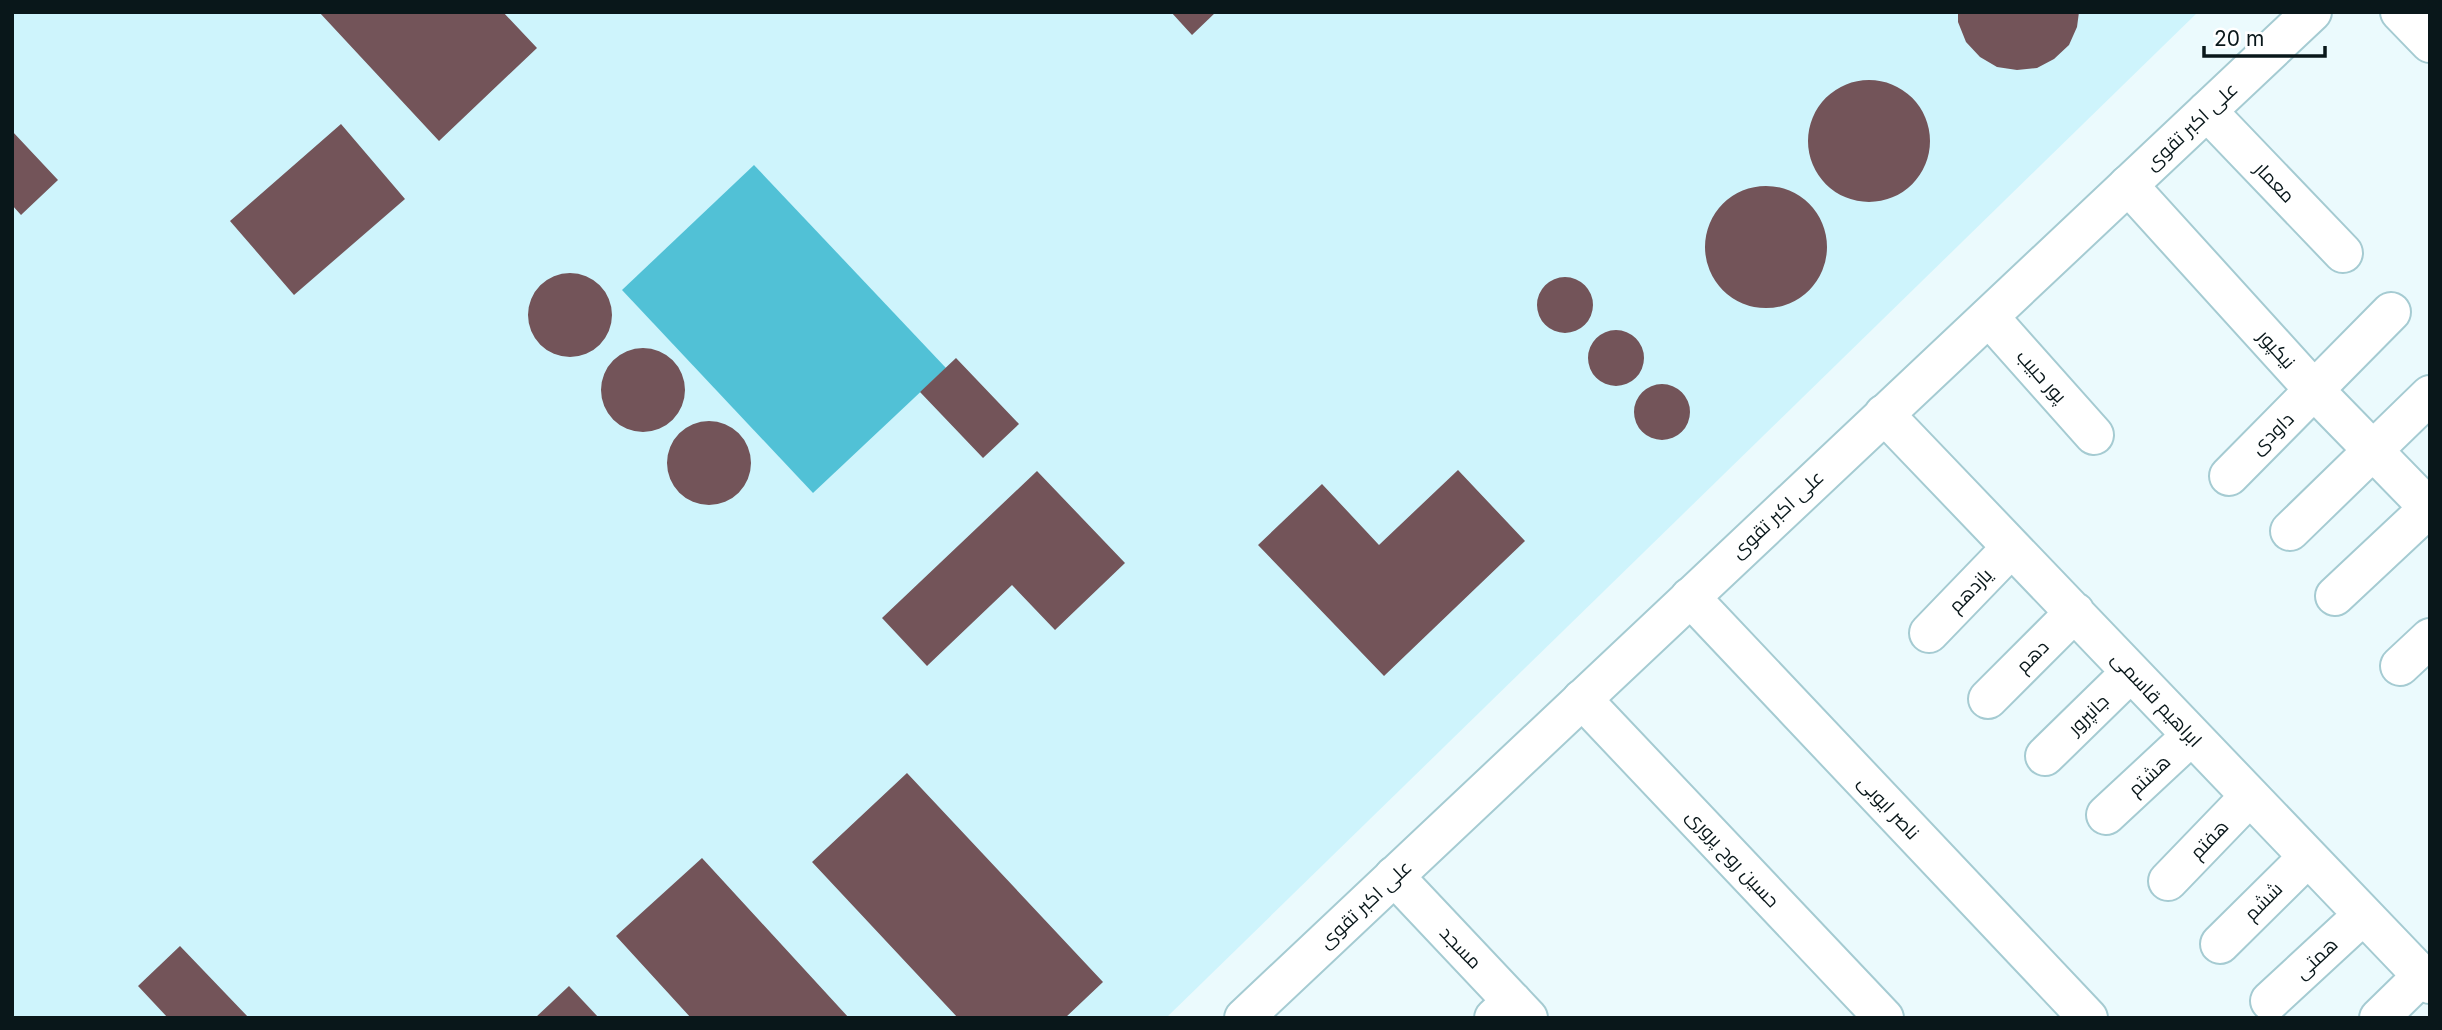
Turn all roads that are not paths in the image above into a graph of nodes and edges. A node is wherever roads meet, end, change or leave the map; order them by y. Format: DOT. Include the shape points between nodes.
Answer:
graph roads {
  1 [pos="2312,12"];
  2 [pos="2400,12"];
  3 [pos="2430,43"];
  4 [pos="2207,111"];
  5 [pos="2128,185"];
  6 [pos="2343,253"];
  7 [pos="2391,312"];
  8 [pos="1989,317"];
  9 [pos="2315,391"];
  10 [pos="2430,396"];
  11 [pos="1884,414"];
  12 [pos="2094,435"];
  13 [pos="2371,450"];
  14 [pos="2229,475"];
  15 [pos="2429,508"];
  16 [pos="2290,531"];
  17 [pos="2011,548"];
  18 [pos="2335,596"];
  19 [pos="1690,597"];
  20 [pos="2075,612"];
  21 [pos="1928,633"];
  22 [pos="2430,638"];
  23 [pos="2400,666"];
  24 [pos="2132,672"];
  25 [pos="1582,699"];
  26 [pos="1989,699"];
  27 [pos="2191,736"];
  28 [pos="2045,757"];
  29 [pos="2249,797"];
  30 [pos="2106,815"];
  31 [pos="2307,858"];
  32 [pos="1394,876"];
  33 [pos="2168,881"];
  34 [pos="2363,915"];
  35 [pos="2220,944"];
  36 [pos="2426,980"];
  37 [pos="2270,1001"];
  38 [pos="1512,1012"];
  39 [pos="1244,1018"];
  40 [pos="1884,1018"];
  41 [pos="2088,1018"];
  42 [pos="2379,1018"];
  1 -- 4 [label="street, علی اکبر تقوی"];
  2 -- 3 [label="street"];
  4 -- 5 [label="street, علی اکبر تقوی"];
  4 -- 6 [label="street, معمار"];
  5 -- 8 [label="street, علی اکبر تقوی"];
  5 -- 9 [label="street, نیکپور"];
  7 -- 9 [label="street, داودی"];
  8 -- 11 [label="street, علی اکبر تقوی"];
  8 -- 12 [label="street, پور حبیب"];
  9 -- 13 [label="street, نیکپور"];
  9 -- 14 [label="street, داودی"];
  10 -- 13 [label="street"];
  11 -- 17 [label="street, ابراهیم قاسمی"];
  11 -- 19 [label="street, علی اکبر تقوی"];
  13 -- 15 [label="street, نیکپور"];
  13 -- 16 [label="street"];
  15 -- 18 [label="street"];
  17 -- 20 [label="street, ابراهیم قاسمی"];
  17 -- 21 [label="street, یازدهم"];
  19 -- 25 [label="street, علی اکبر تقوی"];
  19 -- 41 [label="street, ناصر ایوبی"];
  20 -- 24 [label="street, ابراهیم قاسمی"];
  20 -- 26 [label="street, دهم"];
  22 -- 23 [label="street"];
  24 -- 27 [label="street, ابراهیم قاسمی"];
  24 -- 28 [label="street, جانپرور"];
  25 -- 32 [label="street, علی اکبر تقوی"];
  25 -- 40 [label="street, حسین روح پروری"];
  27 -- 29 [label="street, ابراهیم قاسمی"];
  27 -- 30 [label="street, هشتم"];
  29 -- 31 [label="street, ابراهیم قاسمی"];
  29 -- 33 [label="street, هفتم"];
  31 -- 34 [label="street, ابراهیم قاسمی"];
  31 -- 35 [label="street, ششم"];
  32 -- 38 [label="street, مسجد"];
  32 -- 39 [label="street, علی اکبر تقوی"];
  34 -- 36 [label="street, ابراهیم قاسمی"];
  34 -- 37 [label="street, همتی"];
  36 -- 42 [label="street"];
}
